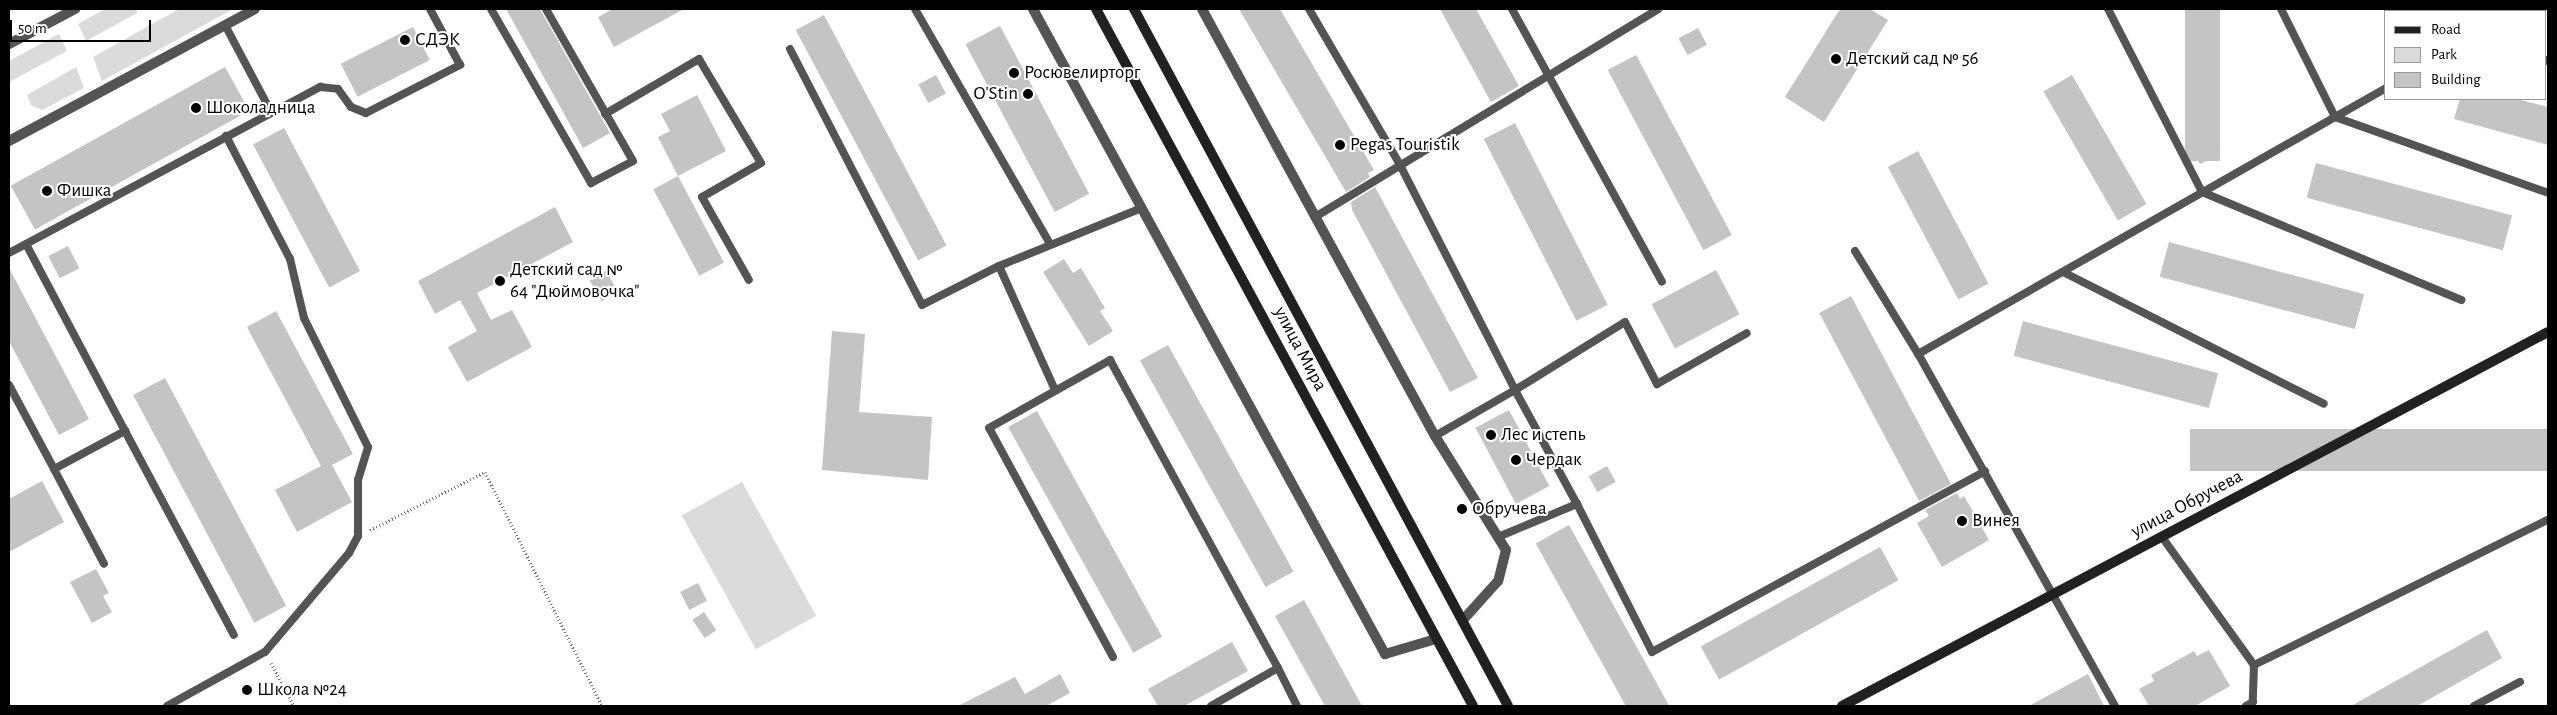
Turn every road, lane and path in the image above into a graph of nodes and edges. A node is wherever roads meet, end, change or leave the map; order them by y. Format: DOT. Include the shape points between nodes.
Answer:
graph roads {
  1 [pos="75,9"];
  2 [pos="255,9"];
  3 [pos="430,9"];
  4 [pos="490,9"];
  5 [pos="546,9"];
  6 [pos="914,9"];
  7 [pos="1033,9"];
  8 [pos="1096,9"];
  9 [pos="1134,9"];
  10 [pos="1203,9"];
  11 [pos="1309,9"];
  12 [pos="1512,9"];
  13 [pos="1658,9"];
  14 [pos="2108,9"];
  15 [pos="2281,9"];
  16 [pos="224,25"];
  17 [pos="9,44"];
  18 [pos="790,49"];
  19 [pos="1549,75"];
  20 [pos="2384,89"];
  21 [pos="271,112"];
  22 [pos="604,114"];
  23 [pos="2334,117"];
  24 [pos="226,136"];
  25 [pos="9,141"];
  26 [pos="1400,165"];
  27 [pos="2202,192"];
  28 [pos="2548,193"];
  29 [pos="1142,208"];
  30 [pos="1315,217"];
  31 [pos="26,244"];
  32 [pos="1050,244"];
  33 [pos="1855,251"];
  34 [pos="9,253"];
  35 [pos="999,266"];
  36 [pos="2063,272"];
  37 [pos="749,280"];
  38 [pos="1662,282"];
  39 [pos="2461,300"];
  40 [pos="2548,332"];
  41 [pos="1747,333"];
  42 [pos="1918,354"];
  43 [pos="9,385"];
  44 [pos="1055,390"];
  45 [pos="1515,390"];
  46 [pos="2324,404"];
  47 [pos="125,431"];
  48 [pos="1435,436"];
  49 [pos="54,470"];
  50 [pos="1985,471"];
  51 [pos="1577,504"];
  52 [pos="2548,520"];
  53 [pos="358,536"];
  54 [pos="1498,537"];
  55 [pos="2162,537"];
  56 [pos="104,564"];
  57 [pos="2054,593"];
  58 [pos="1463,620"];
  59 [pos="234,635"];
  60 [pos="1436,638"];
  61 [pos="1113,657"];
  62 [pos="2254,665"];
  63 [pos="1278,668"];
  64 [pos="2520,682"];
  65 [pos="2251,705"];
  66 [pos="167,706"];
  67 [pos="602,706"];
  68 [pos="1211,706"];
  69 [pos="1297,706"];
  70 [pos="1473,706"];
  71 [pos="1508,706"];
  72 [pos="1842,706"];
  73 [pos="2115,706"];
  74 [pos="2474,706"];
  1 -- 17 [label="street"];
  2 -- 16 [label="street"];
  3 -- 21 [label="lane" via="460,65 374,111 356,110 343,93 327,85"];
  4 -- 22 [label="lane" via="591,182 633,161"];
  5 -- 22 [label="lane"];
  6 -- 32 [label="lane"];
  7 -- 29 [label="street"];
  8 -- 60 [label="main road, улица Мира"];
  9 -- 58 [label="main road, улица Мира"];
  10 -- 30 [label="street"];
  11 -- 26 [label="lane"];
  12 -- 19 [label="lane"];
  13 -- 19 [label="lane"];
  14 -- 27 [label="lane"];
  15 -- 23 [label="lane"];
  16 -- 21 [label="lane"];
  16 -- 25 [label="street"];
  18 -- 35 [label="lane" via="922,305"];
  19 -- 26 [label="lane"];
  19 -- 38 [label="lane"];
  20 -- 23 [label="lane"];
  21 -- 24 [label="lane"];
  22 -- 37 [label="lane" via="699,58 760,163 702,197"];
  23 -- 27 [label="lane"];
  23 -- 28 [label="lane"];
  24 -- 31 [label="lane"];
  24 -- 53 [label="lane" via="292,264 307,325 366,436 367,453 358,480"];
  26 -- 30 [label="lane"];
  26 -- 45 [label="lane"];
  27 -- 36 [label="lane"];
  27 -- 39 [label="lane"];
  29 -- 32 [label="lane"];
  29 -- 60 [label="street" via="1385,654"];
  30 -- 48 [label="street"];
  31 -- 34 [label="lane"];
  31 -- 47 [label="lane"];
  32 -- 35 [label="lane"];
  33 -- 42 [label="lane"];
  35 -- 44 [label="lane"];
  36 -- 42 [label="lane"];
  36 -- 46 [label="lane"];
  40 -- 55 [label="main road, улица Обручева"];
  41 -- 45 [label="lane" via="1657,384 1625,322"];
  42 -- 50 [label="lane"];
  43 -- 49 [label="lane"];
  44 -- 61 [label="lane" via="989,428"];
  44 -- 63 [label="lane" via="1110,360"];
  45 -- 48 [label="lane"];
  45 -- 51 [label="lane"];
  47 -- 49 [label="lane"];
  47 -- 59 [label="lane"];
  48 -- 54 [label="street"];
  49 -- 56 [label="lane"];
  50 -- 51 [label="lane" via="1652,652"];
  50 -- 57 [label="lane"];
  51 -- 54 [label="lane"];
  52 -- 62 [label="lane"];
  53 -- 66 [label="lane" via="265,652"];
  53 -- 67 [label="path" via="485,472"];
  54 -- 58 [label="street" via="1506,550 1498,581"];
  55 -- 57 [label="main road, улица Обручева"];
  55 -- 62 [label="lane"];
  57 -- 72 [label="main road, улица Обручева"];
  57 -- 73 [label="lane"];
  58 -- 71 [label="main road, улица Мира"];
  60 -- 70 [label="main road, улица Мира"];
  62 -- 65 [label="lane"];
  63 -- 68 [label="lane"];
  63 -- 69 [label="lane"];
  64 -- 74 [label="lane"];
}
